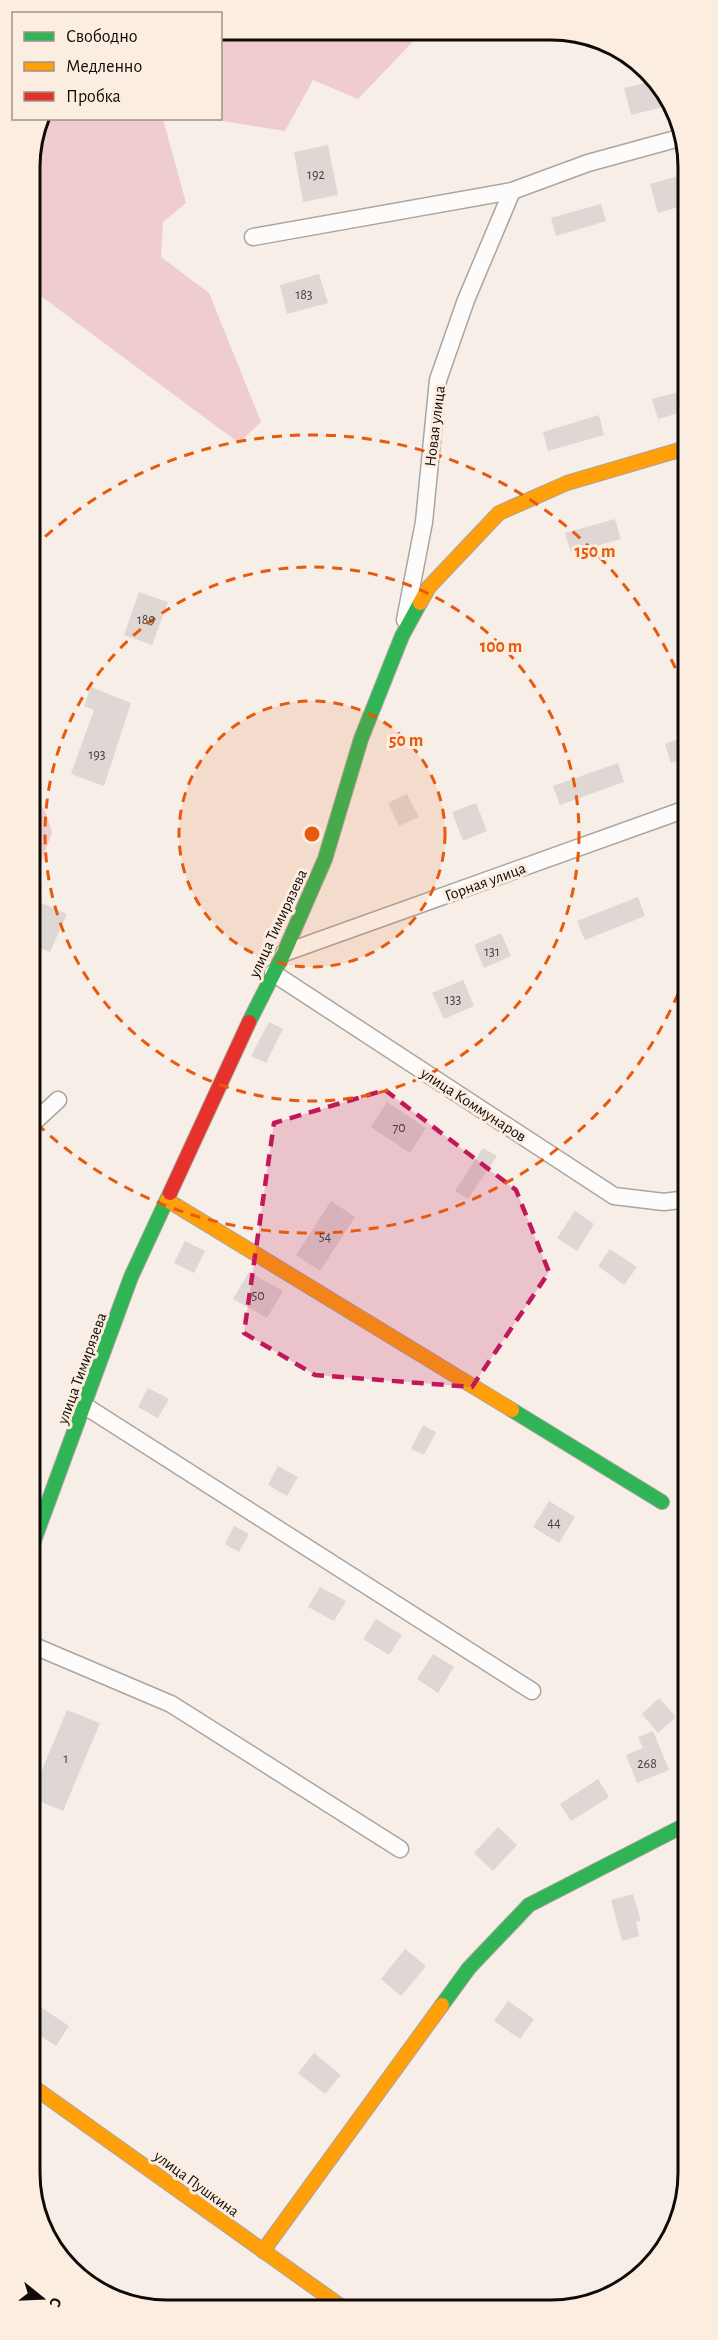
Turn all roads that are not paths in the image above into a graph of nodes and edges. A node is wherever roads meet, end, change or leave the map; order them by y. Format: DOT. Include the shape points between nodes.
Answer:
graph roads {
  1 [pos="674,139"];
  2 [pos="512,191"];
  3 [pos="253,237"];
  4 [pos="678,450"];
  5 [pos="402,636"];
  6 [pos="678,812"];
  7 [pos="284,953"];
  8 [pos="273,973"];
  9 [pos="58,1100"];
  10 [pos="41,1116"];
  11 [pos="167,1200"];
  12 [pos="677,1200"];
  13 [pos="84,1406"];
  14 [pos="662,1502"];
  15 [pos="40,1524"];
  16 [pos="40,1649"];
  17 [pos="532,1691"];
  18 [pos="677,1829"];
  19 [pos="400,1849"];
  20 [pos="40,2092"];
  21 [pos="263,2251"];
  22 [pos="332,2300"];
  1 -- 2 [label="street" via="588,163"];
  2 -- 3 [label="street"];
  2 -- 5 [label="street, Новая улица" via="466,300 438,380 424,522"];
  4 -- 5 [label="street, улица Тимирязева" via="567,483 499,513 429,587"];
  5 -- 7 [label="street, улица Тимирязева" via="361,739 325,859"];
  6 -- 7 [label="street, Горная улица"];
  7 -- 8 [label="street, улица Тимирязева"];
  8 -- 11 [label="street, улица Тимирязева"];
  8 -- 12 [label="street, улица Коммунаров" via="614,1196"];
  9 -- 10 [label="street"];
  11 -- 13 [label="street, улица Тимирязева" via="131,1277"];
  11 -- 14 [label="street"];
  13 -- 15 [label="street, улица Тимирязева"];
  13 -- 17 [label="street"];
  16 -- 19 [label="street" via="171,1704"];
  18 -- 21 [label="street" via="529,1905 469,1968"];
  20 -- 21 [label="street, улица Пушкина"];
  21 -- 22 [label="street, улица Пушкина"];
}
